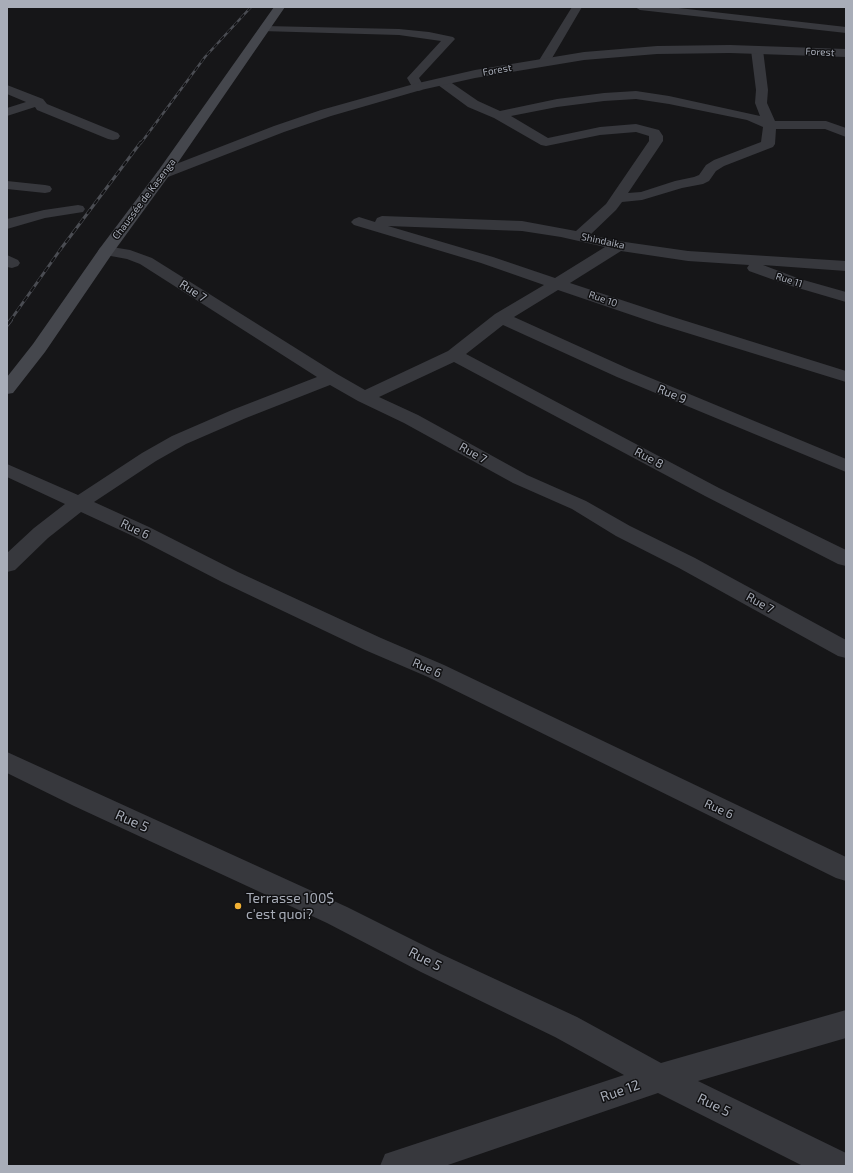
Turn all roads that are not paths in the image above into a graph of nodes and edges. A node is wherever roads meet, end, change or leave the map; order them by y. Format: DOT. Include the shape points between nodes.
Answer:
graph roads {
  1 [pos="280,7"];
  2 [pos="577,7"];
  3 [pos="640,7"];
  4 [pos="264,29"];
  5 [pos="846,30"];
  6 [pos="757,50"];
  7 [pos="846,53"];
  8 [pos="544,62"];
  9 [pos="442,82"];
  10 [pos="418,87"];
  11 [pos="7,89"];
  12 [pos="38,102"];
  13 [pos="7,112"];
  14 [pos="499,115"];
  15 [pos="770,125"];
  16 [pos="846,133"];
  17 [pos="113,136"];
  18 [pos="163,174"];
  19 [pos="7,185"];
  20 [pos="45,189"];
  21 [pos="616,198"];
  22 [pos="78,209"];
  23 [pos="359,222"];
  24 [pos="7,224"];
  25 [pos="580,236"];
  26 [pos="618,246"];
  27 [pos="106,251"];
  28 [pos="733,260"];
  29 [pos="846,266"];
  30 [pos="556,283"];
  31 [pos="846,297"];
  32 [pos="501,318"];
  33 [pos="454,355"];
  34 [pos="846,377"];
  35 [pos="331,378"];
  36 [pos="7,389"];
  37 [pos="364,397"];
  38 [pos="846,466"];
  39 [pos="7,470"];
  40 [pos="79,503"];
  41 [pos="846,559"];
  42 [pos="7,565"];
  43 [pos="846,650"];
  44 [pos="7,762"];
  45 [pos="846,870"];
  46 [pos="846,1024"];
  47 [pos="660,1078"];
  48 [pos="419,1163"];
  49 [pos="838,1166"];
  1 -- 4 [label="main road, Chaussée de Kasenga"];
  2 -- 8 [label="street"];
  3 -- 5 [label="street"];
  4 -- 10 [label="street" via="400,32 449,39 413,78"];
  4 -- 18 [label="main road, Chaussée de Kasenga"];
  6 -- 7 [label="street, Forest"];
  6 -- 8 [label="street, Forest" via="657,50"];
  6 -- 15 [label="street" via="761,103"];
  8 -- 9 [label="street, Forest"];
  9 -- 10 [label="street, Forest"];
  9 -- 14 [label="street" via="473,104"];
  10 -- 18 [label="street, Forest" via="279,129"];
  11 -- 12 [label="street"];
  12 -- 13 [label="street"];
  12 -- 17 [label="street" via="42,107"];
  14 -- 15 [label="street" via="557,103 636,95 751,117"];
  14 -- 21 [label="street" via="546,142 600,131 636,128 654,132 656,141"];
  15 -- 16 [label="street" via="826,125"];
  15 -- 21 [label="street" via="768,144 719,163 698,181 642,196"];
  18 -- 27 [label="main road, Chaussée de Kasenga"];
  19 -- 20 [label="street"];
  21 -- 25 [label="street"];
  22 -- 24 [label="street"];
  23 -- 25 [label="street, Shindaika" via="522,226"];
  23 -- 30 [label="street, Rue 10"];
  25 -- 26 [label="street, Shindaika"];
  26 -- 28 [label="street, Shindaika"];
  26 -- 30 [label="street"];
  27 -- 35 [label="street, Rue 7" via="130,254 146,260"];
  27 -- 36 [label="main road, Chaussée de Kasenga" via="64,313"];
  28 -- 29 [label="street, Shindaika"];
  28 -- 31 [label="street, Rue 11" via="787,280"];
  30 -- 32 [label="street"];
  30 -- 34 [label="street, Rue 10"];
  32 -- 33 [label="street"];
  32 -- 38 [label="street, Rue 9" via="623,373"];
  33 -- 37 [label="street"];
  33 -- 41 [label="street, Rue 8" via="712,492"];
  35 -- 37 [label="street, Rue 7"];
  35 -- 40 [label="street" via="179,440"];
  37 -- 43 [label="street, Rue 7" via="417,422 520,479 585,508 623,531"];
  39 -- 40 [label="street, Rue 6"];
  40 -- 42 [label="street" via="41,533"];
  40 -- 45 [label="street, Rue 6"];
  44 -- 47 [label="street, Rue 5" via="337,915 566,1027"];
  46 -- 47 [label="street, Rue 12"];
  47 -- 48 [label="street, Rue 12"];
  47 -- 49 [label="street, Rue 5"];
}
